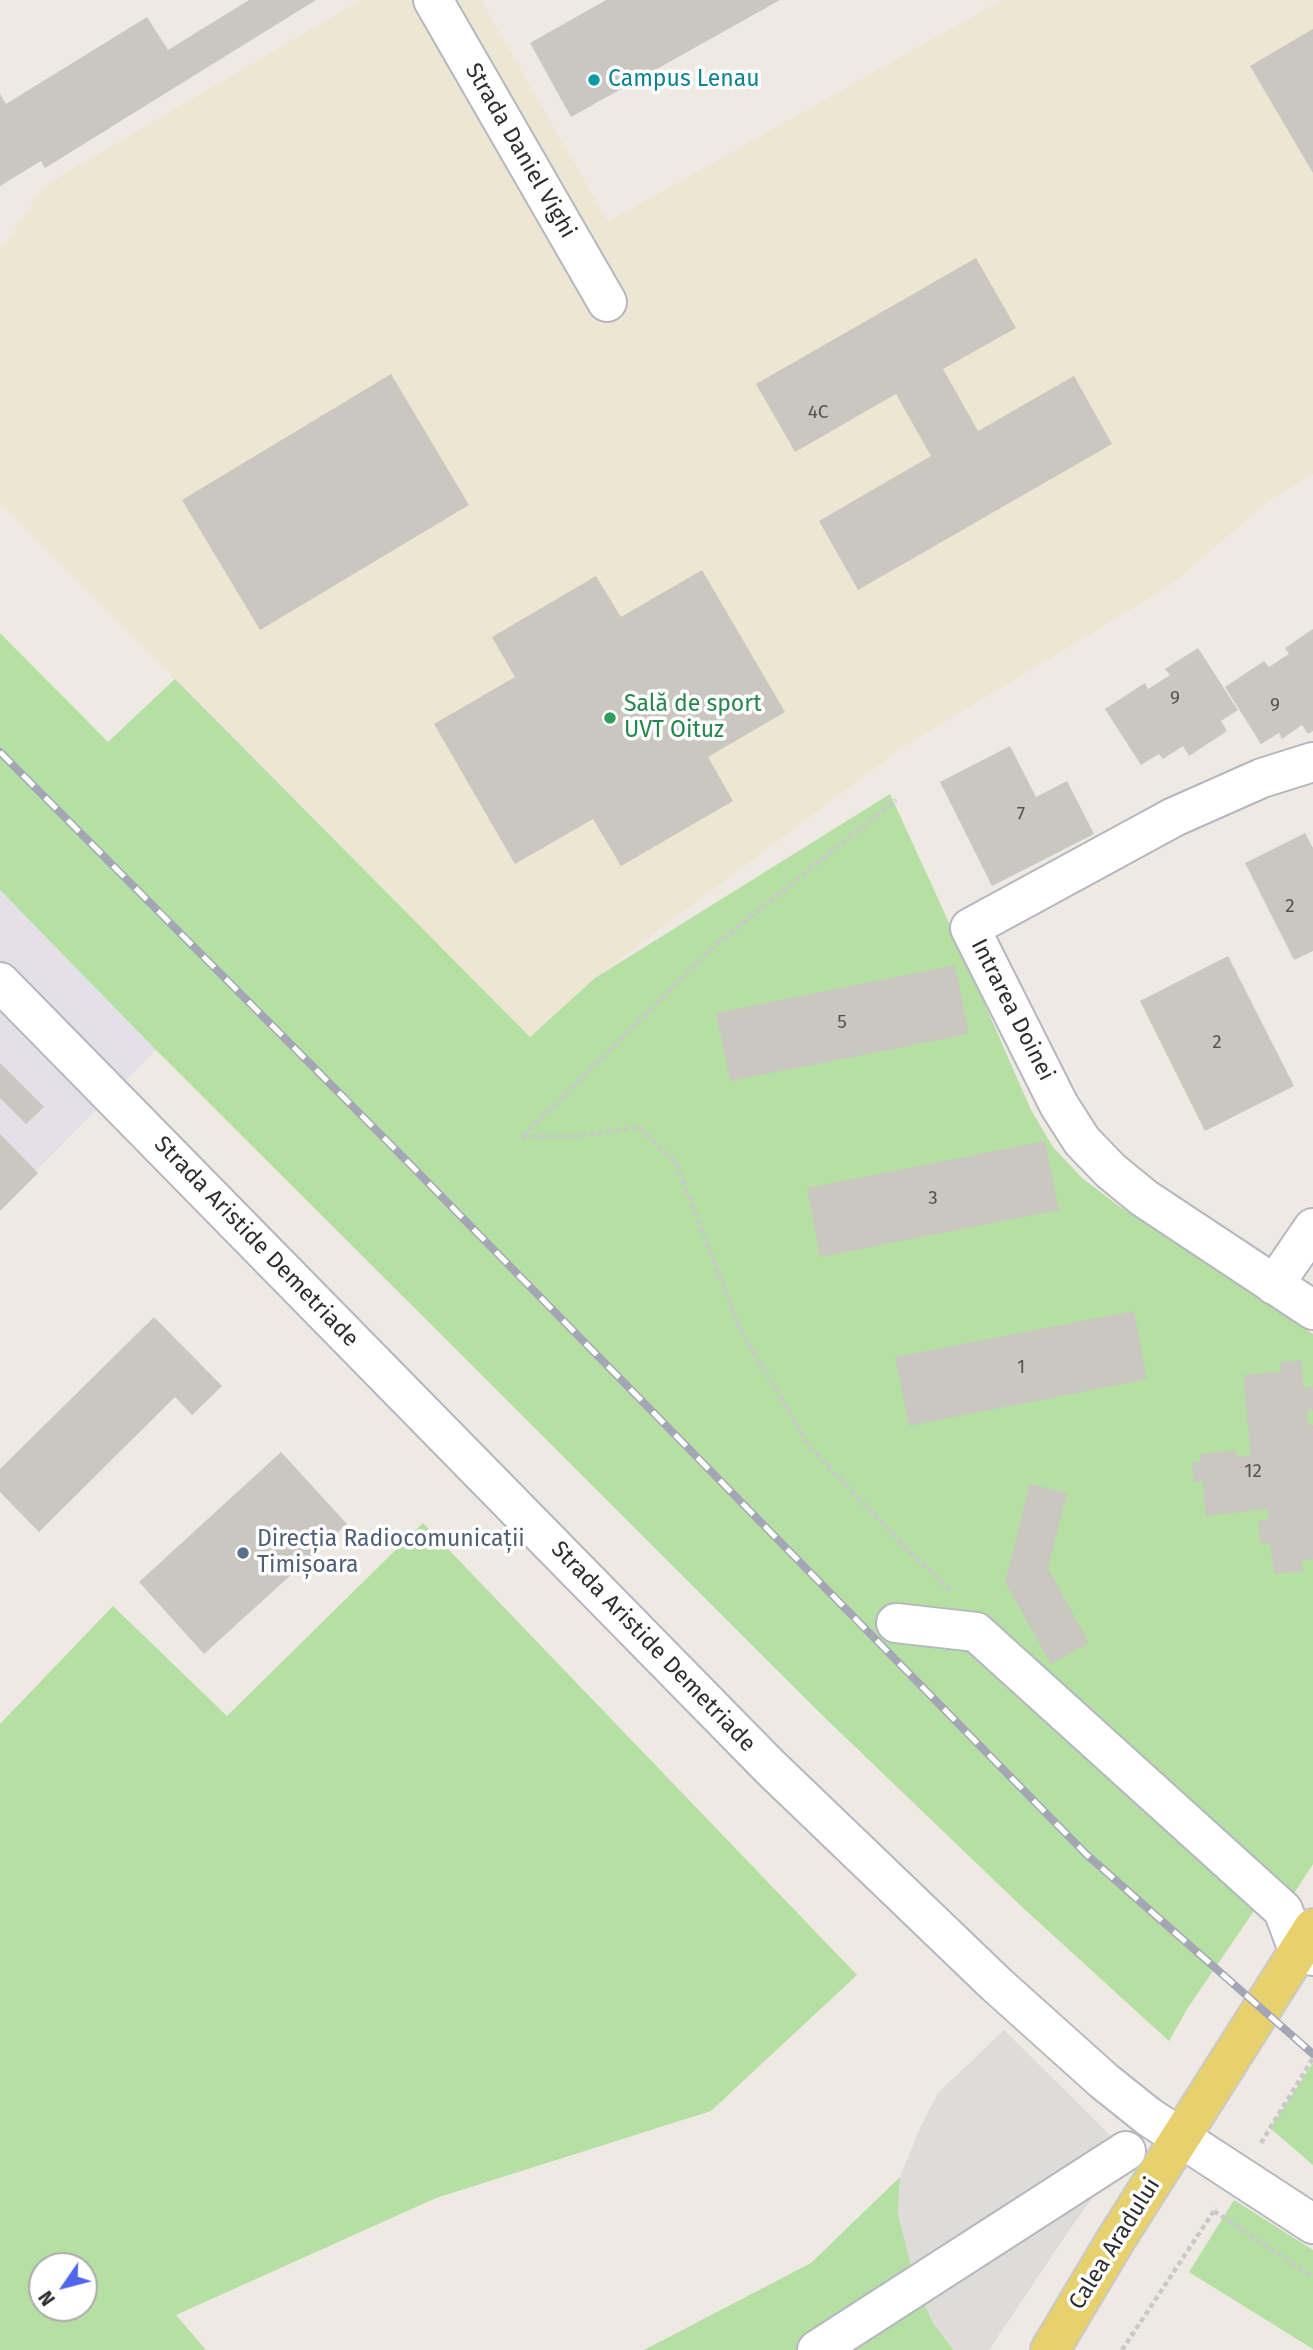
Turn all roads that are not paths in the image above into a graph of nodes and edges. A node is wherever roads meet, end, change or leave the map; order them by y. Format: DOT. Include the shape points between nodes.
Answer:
graph roads {
  1 [pos="433,0"];
  2 [pos="607,302"];
  3 [pos="1313,762"];
  4 [pos="0,982"];
  5 [pos="1313,1228"];
  6 [pos="1274,1285"];
  7 [pos="1313,1310"];
  8 [pos="896,1623"];
  9 [pos="1308,1945"];
  10 [pos="1181,2139"];
  11 [pos="1126,2151"];
  12 [pos="1313,2224"];
  13 [pos="817,2350"];
  14 [pos="1050,2350"];
  1 -- 2 [label="street, Strada Daniel Vighi"];
  3 -- 6 [label="street, Intrarea Doinei" via="1195,807 970,928 1059,1105 1082,1141 1144,1198"];
  4 -- 10 [label="street, Strada Aristide Demetriade" via="770,1767 996,1984 1104,2081"];
  5 -- 6 [label="street"];
  6 -- 7 [label="street, Intrarea Doinei"];
  8 -- 9 [label="street" via="976,1632 1283,1910"];
  9 -- 10 [label="main road, Calea Aradului"];
  10 -- 12 [label="street, Strada Aristide Demetriade"];
  10 -- 14 [label="main road, Calea Aradului"];
  11 -- 13 [label="street"];
}
